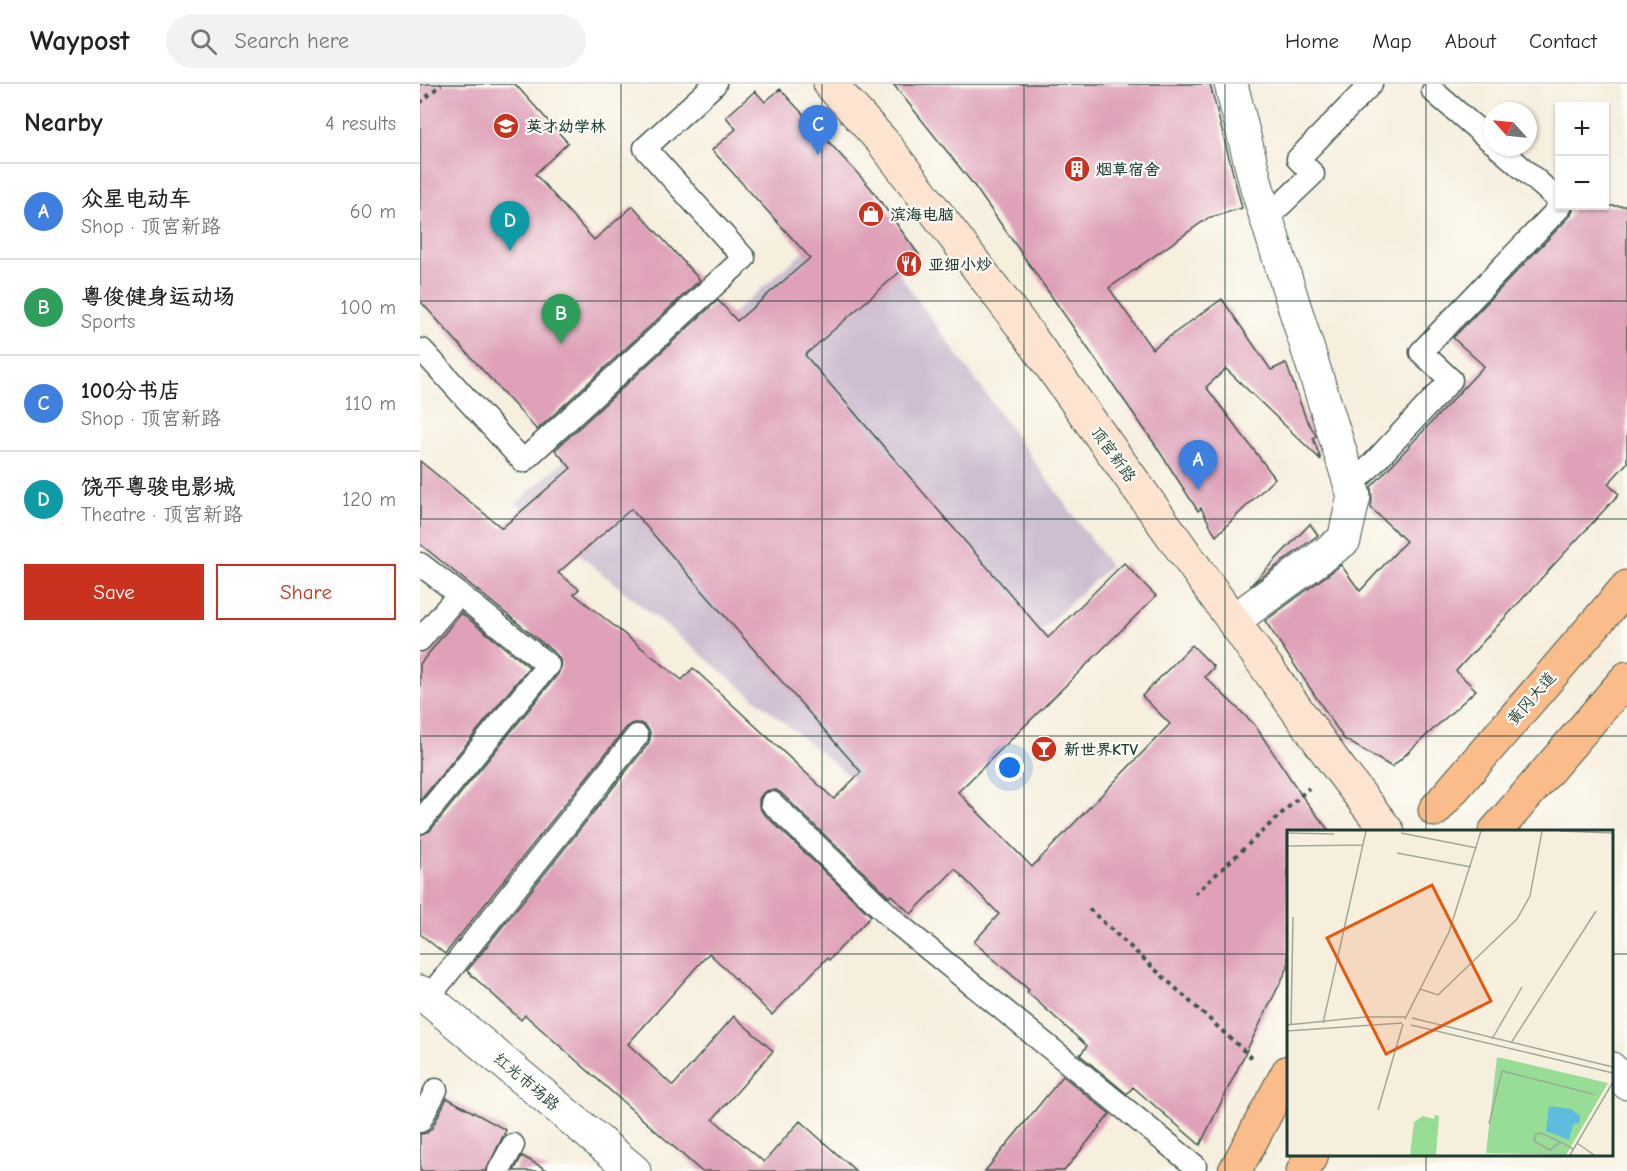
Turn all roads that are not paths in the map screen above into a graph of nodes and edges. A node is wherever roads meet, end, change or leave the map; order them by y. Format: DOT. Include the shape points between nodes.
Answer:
graph roads {
  1 [pos="715,84"];
  2 [pos="830,84"];
  3 [pos="1371,84"];
  4 [pos="1237,87"];
  5 [pos="1433,91"];
  6 [pos="1483,134"];
  7 [pos="1508,156"];
  8 [pos="1555,198"];
  9 [pos="1555,208"];
  10 [pos="1266,219"];
  11 [pos="422,350"];
  12 [pos="1351,487"];
  13 [pos="420,564"];
  14 [pos="1627,586"];
  15 [pos="459,594"];
  16 [pos="1233,621"];
  17 [pos="420,640"];
  18 [pos="1627,678"];
  19 [pos="637,736"];
  20 [pos="772,803"];
  21 [pos="1435,810"];
  22 [pos="420,822"];
  23 [pos="1386,830"];
  24 [pos="1497,830"];
  25 [pos="424,995"];
  26 [pos="1612,1069"];
  27 [pos="1287,1074"];
  28 [pos="1627,1083"];
  29 [pos="436,1090"];
  30 [pos="420,1121"];
  31 [pos="513,1146"];
  32 [pos="1311,1156"];
  33 [pos="1195,1166"];
  34 [pos="499,1171"];
  35 [pos="634,1171"];
  36 [pos="1236,1171"];
  37 [pos="1303,1171"];
  1 -- 11 [label="lane" via="645,148 744,258 523,461"];
  2 -- 16 [label="main road, 顶宫新路" via="882,141 1018,321"];
  3 -- 10 [label="lane" via="1298,159 1313,174"];
  4 -- 10 [label="street"];
  5 -- 6 [label="lane"];
  7 -- 8 [label="lane"];
  9 -- 12 [label="lane" via="1421,352 1451,380"];
  10 -- 12 [label="street"];
  12 -- 16 [label="street" via="1354,496 1344,540"];
  13 -- 15 [label="lane"];
  14 -- 21 [label="main road, 黄冈大道"];
  15 -- 17 [label="lane"];
  15 -- 22 [label="lane" via="548,665"];
  16 -- 23 [label="main road, 顶宫新路"];
  18 -- 24 [label="main road"];
  19 -- 25 [label="lane"];
  20 -- 33 [label="lane" via="898,924"];
  25 -- 35 [label="street, 红光市场路"];
  26 -- 28 [label="street"];
  27 -- 36 [label="main road"];
  29 -- 30 [label="lane"];
  31 -- 34 [label="lane"];
  32 -- 37 [label="main road"];
}
